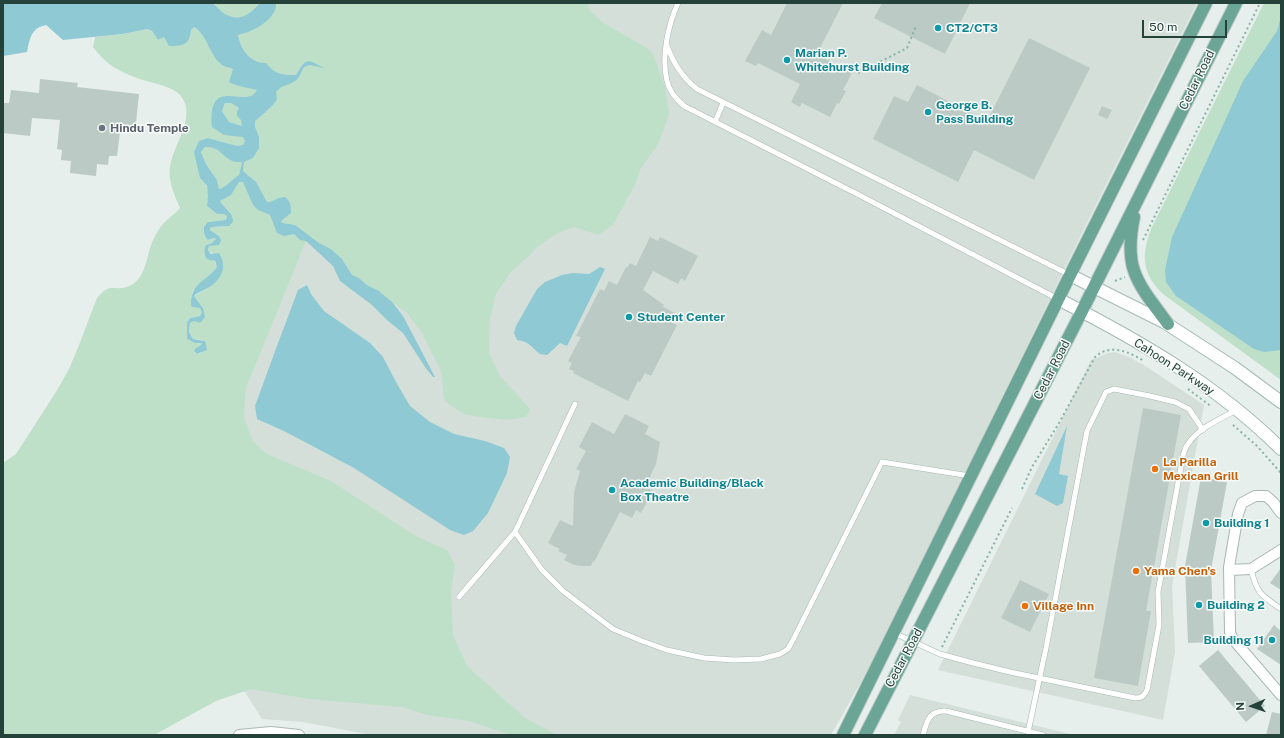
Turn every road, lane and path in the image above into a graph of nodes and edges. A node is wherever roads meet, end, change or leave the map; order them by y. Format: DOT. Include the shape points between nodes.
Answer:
graph roads {
  1 [pos="678,3"];
  2 [pos="1206,3"];
  3 [pos="1236,3"];
  4 [pos="1260,3"];
  5 [pos="916,26"];
  6 [pos="666,46"];
  7 [pos="858,73"];
  8 [pos="724,103"];
  9 [pos="715,122"];
  10 [pos="1137,201"];
  11 [pos="1142,244"];
  12 [pos="1070,275"];
  13 [pos="1128,275"];
  14 [pos="1115,281"];
  15 [pos="1094,287"];
  16 [pos="1058,299"];
  17 [pos="1082,311"];
  18 [pos="1168,324"];
  19 [pos="1281,402"];
  20 [pos="575,404"];
  21 [pos="1237,410"];
  22 [pos="1233,425"];
  23 [pos="1203,430"];
  24 [pos="1281,449"];
  25 [pos="1281,473"];
  26 [pos="971,476"];
  27 [pos="1012,508"];
  28 [pos="1281,513"];
  29 [pos="515,532"];
  30 [pos="1281,550"];
  31 [pos="1252,569"];
  32 [pos="1229,570"];
  33 [pos="459,597"];
  34 [pos="1281,609"];
  35 [pos="894,633"];
  36 [pos="913,642"];
  37 [pos="939,653"];
  38 [pos="1040,678"];
  39 [pos="1281,695"];
  40 [pos="1028,732"];
  41 [pos="239,735"];
  42 [pos="299,735"];
  43 [pos="843,735"];
  44 [pos="865,735"];
  45 [pos="923,735"];
  46 [pos="1043,735"];
  1 -- 6 [label="lane" via="668,30"];
  2 -- 12 [label="main road, Cedar Road"];
  3 -- 10 [label="main road, Cedar Road"];
  4 -- 11 [label="path"];
  5 -- 7 [label="path" via="907,48"];
  6 -- 8 [label="lane" via="679,72 688,82"];
  6 -- 9 [label="lane" via="665,71 670,91 684,106"];
  8 -- 9 [label="lane"];
  8 -- 12 [label="lane"];
  9 -- 16 [label="lane"];
  10 -- 15 [label="main road, Cedar Road"];
  10 -- 18 [label="main road" via="1131,230 1130,258 1143,291"];
  12 -- 15 [label="street"];
  12 -- 16 [label="main road, Cedar Road"];
  13 -- 14 [label="path"];
  15 -- 17 [label="main road, Cedar Road"];
  15 -- 18 [label="street"];
  16 -- 17 [label="street, Cahoon Parkway"];
  16 -- 26 [label="main road, Cedar Road"];
  17 -- 21 [label="street, Cahoon Parkway" via="1172,363"];
  17 -- 36 [label="main road, Cedar Road"];
  18 -- 19 [label="street"];
  20 -- 29 [label="lane"];
  21 -- 23 [label="lane"];
  21 -- 24 [label="street, Cahoon Parkway"];
  22 -- 25 [label="path" via="1257,446"];
  23 -- 38 [label="lane" via="1188,442 1182,461 1158,592 1158,635 1145,695 1135,698"];
  23 -- 38 [label="lane" via="1189,409 1175,402 1114,389 1106,392 1087,431"];
  26 -- 29 [label="lane" via="882,462 788,649 761,659 704,658 667,650 613,629 563,591 542,570"];
  26 -- 35 [label="main road, Cedar Road"];
  27 -- 37 [label="path"];
  28 -- 32 [label="street" via="1266,496 1255,496 1242,503"];
  29 -- 33 [label="lane"];
  30 -- 31 [label="street"];
  31 -- 32 [label="street"];
  31 -- 34 [label="lane" via="1254,583 1260,595"];
  32 -- 39 [label="street" via="1232,638"];
  35 -- 36 [label="lane"];
  35 -- 43 [label="main road, Cedar Road"];
  36 -- 37 [label="lane"];
  36 -- 44 [label="main road, Cedar Road"];
  37 -- 38 [label="lane"];
  38 -- 40 [label="lane"];
  40 -- 45 [label="lane" via="940,711 930,717"];
  40 -- 46 [label="lane"];
  41 -- 42 [label="street" via="271,732"];
}
